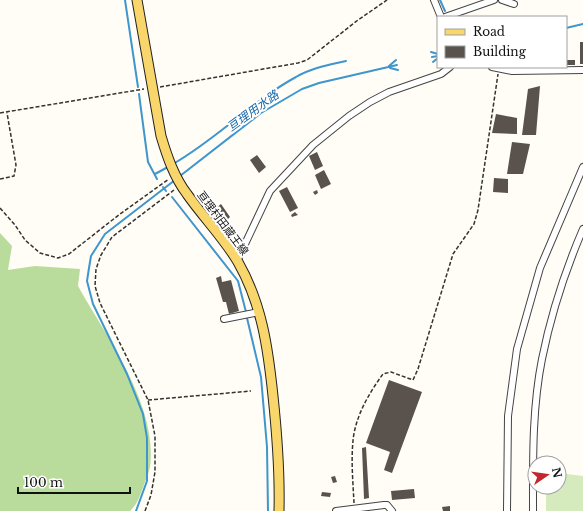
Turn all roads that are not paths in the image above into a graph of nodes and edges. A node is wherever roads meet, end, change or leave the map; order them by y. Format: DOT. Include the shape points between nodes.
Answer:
graph roads {
  1 [pos="137,0"];
  2 [pos="434,0"];
  3 [pos="494,0"];
  4 [pos="502,0"];
  5 [pos="514,4"];
  6 [pos="441,16"];
  7 [pos="448,16"];
  8 [pos="449,68"];
  9 [pos="495,68"];
  10 [pos="583,70"];
  11 [pos="583,167"];
  12 [pos="583,229"];
  13 [pos="237,261"];
  14 [pos="260,312"];
  15 [pos="224,319"];
  16 [pos="279,511"];
  17 [pos="336,511"];
  18 [pos="392,511"];
  19 [pos="507,511"];
  20 [pos="533,511"];
  1 -- 13 [label="main road, 亘理村田蔵王線" via="161,136 168,158 181,186"];
  2 -- 6 [label="street"];
  3 -- 7 [label="street"];
  4 -- 5 [label="street"];
  8 -- 13 [label="street" via="441,74 389,92 370,102 314,145 270,191"];
  9 -- 10 [label="street" via="512,71"];
  11 -- 19 [label="street" via="540,268 517,349 508,416"];
  12 -- 20 [label="street" via="557,299 542,361 535,422"];
  13 -- 14 [label="main road, 亘理村田蔵王線"];
  14 -- 15 [label="street"];
  14 -- 16 [label="main road, 亘理村田蔵王線" via="276,424"];
  17 -- 18 [label="street" via="388,505"];
}
